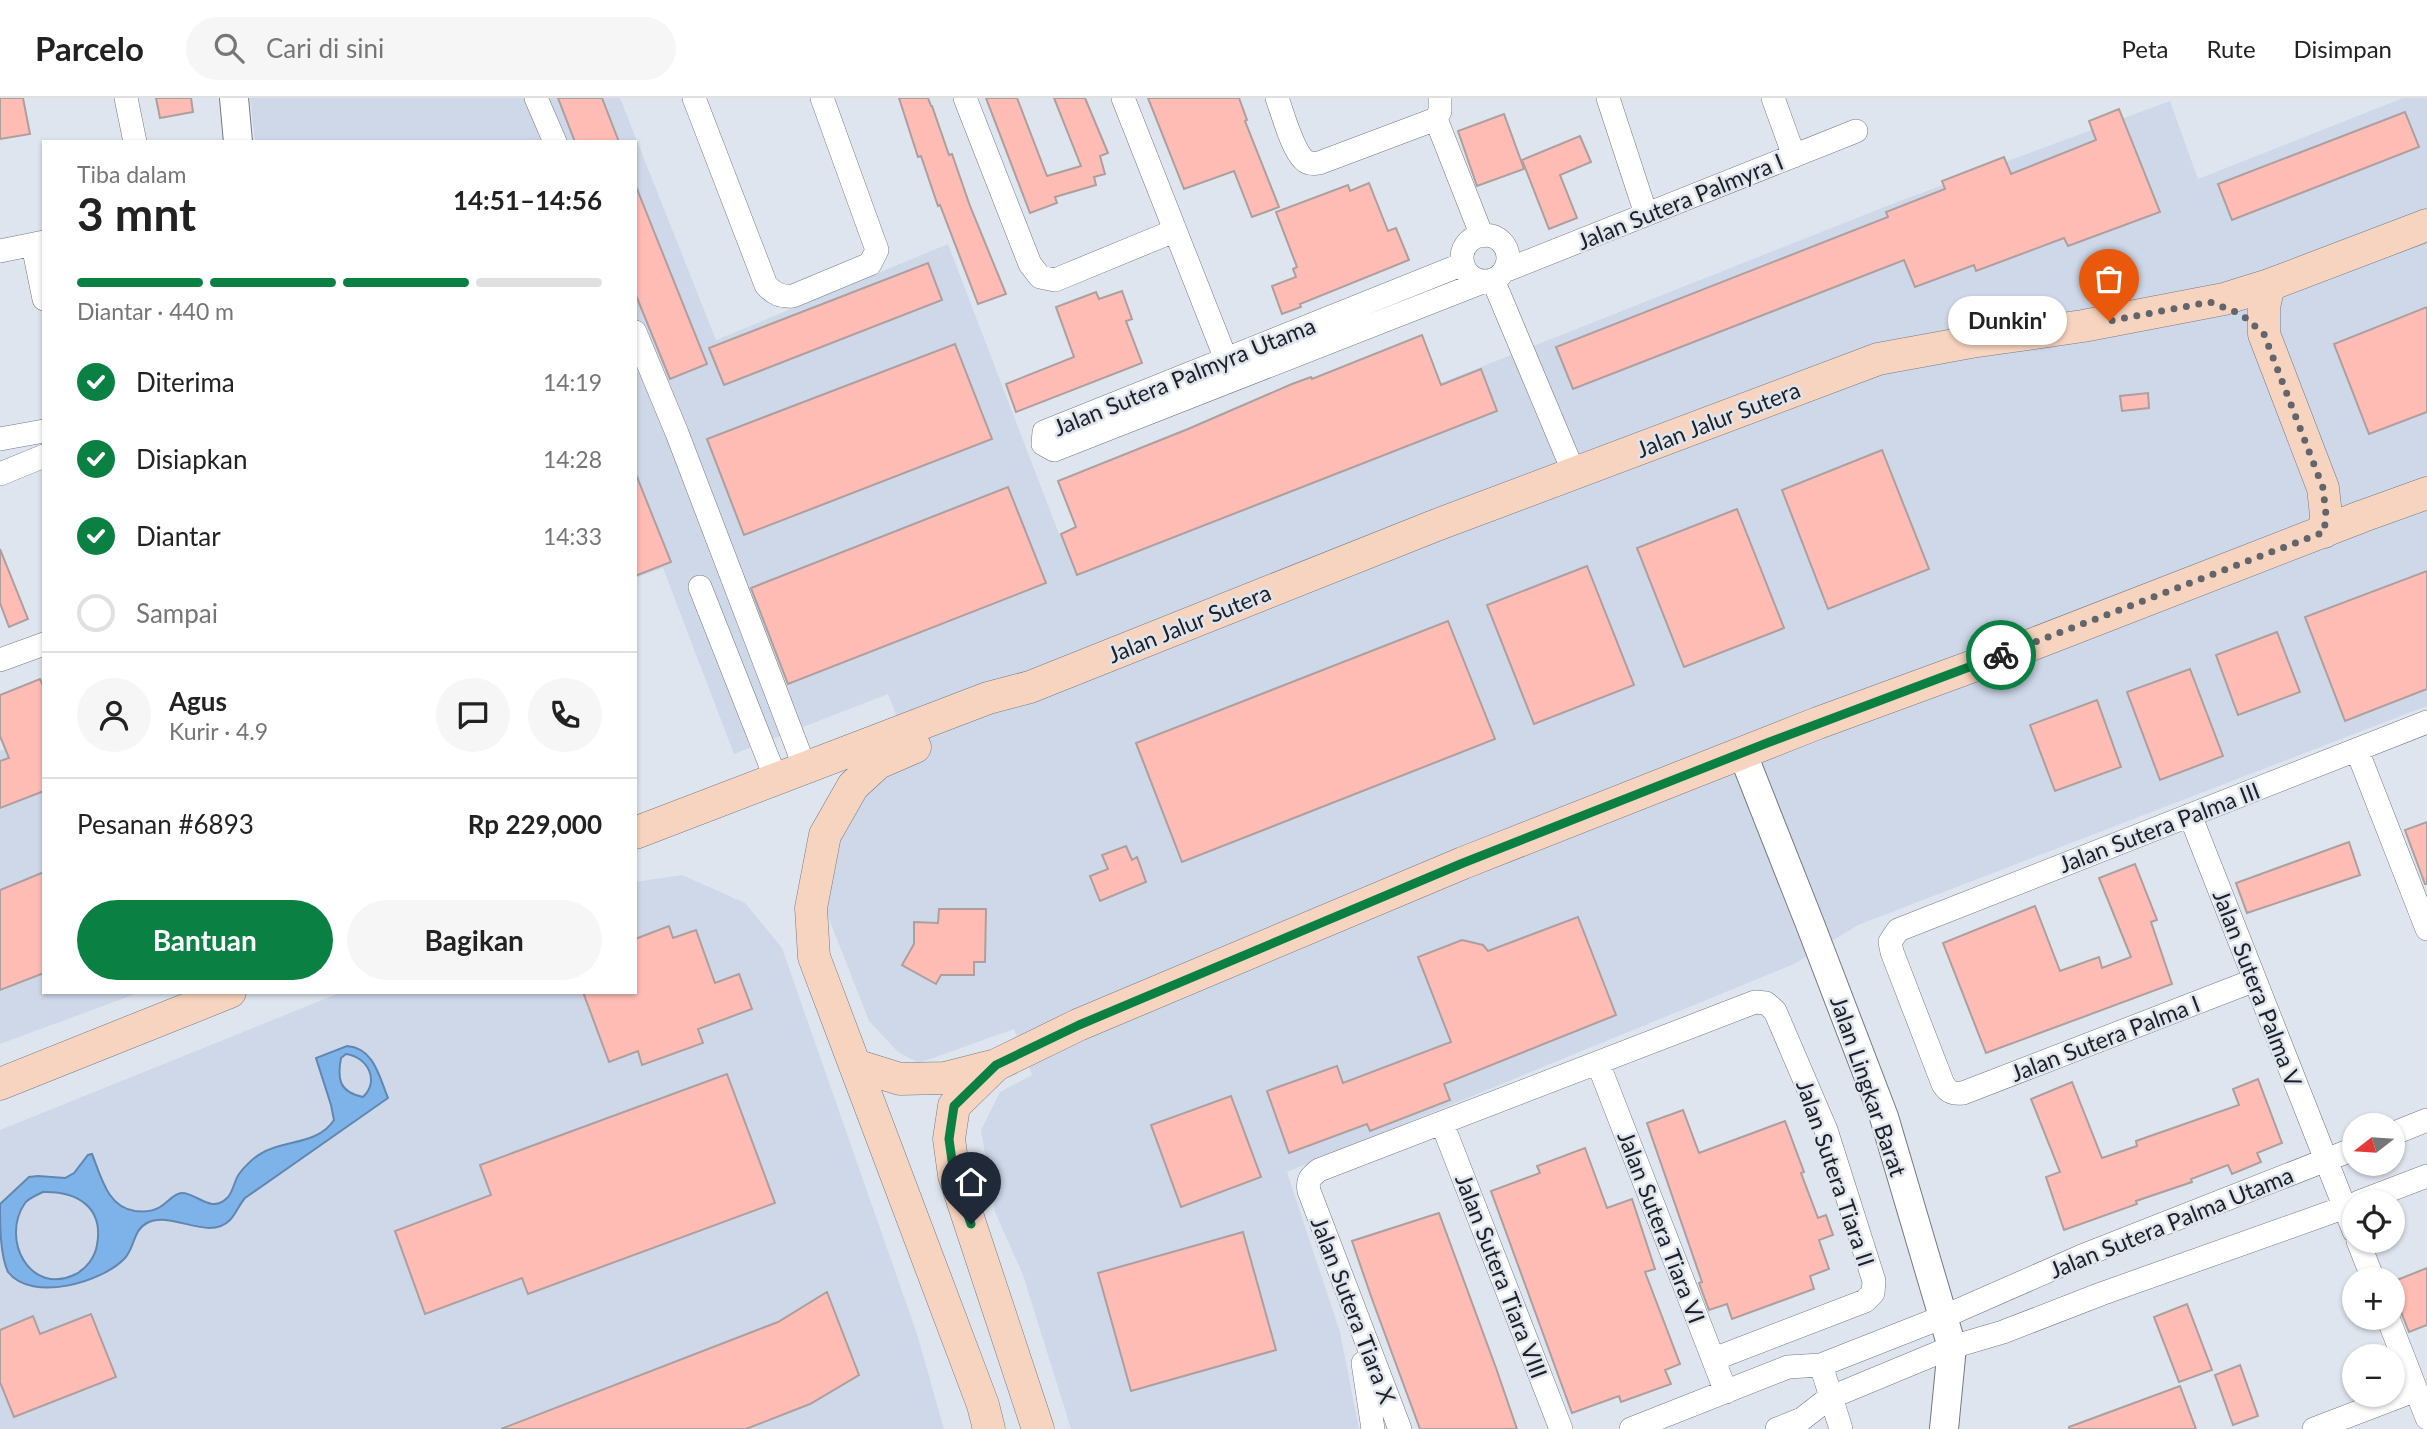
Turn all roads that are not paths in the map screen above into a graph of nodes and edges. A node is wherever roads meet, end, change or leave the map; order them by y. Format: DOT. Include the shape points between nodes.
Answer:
graph roads {
  1 [pos="126,98"];
  2 [pos="234,98"];
  3 [pos="536,98"];
  4 [pos="694,98"];
  5 [pos="822,98"];
  6 [pos="965,98"];
  7 [pos="1123,98"];
  8 [pos="1277,98"];
  9 [pos="1608,98"];
  10 [pos="1773,98"];
  11 [pos="1438,108"];
  12 [pos="1856,131"];
  13 [pos="135,140"];
  14 [pos="238,140"];
  15 [pos="554,140"];
  16 [pos="1794,156"];
  17 [pos="1646,214"];
  18 [pos="2427,225"];
  19 [pos="1174,231"];
  20 [pos="1482,236"];
  21 [pos="38,243"];
  22 [pos="0,251"];
  23 [pos="1463,264"];
  24 [pos="1494,277"];
  25 [pos="42,280"];
  26 [pos="2269,285"];
  27 [pos="2210,302"];
  28 [pos="2264,334"];
  29 [pos="637,337"];
  30 [pos="1230,370"];
  31 [pos="42,431"];
  32 [pos="0,439"];
  33 [pos="42,457"];
  34 [pos="1574,473"];
  35 [pos="0,474"];
  36 [pos="2323,488"];
  37 [pos="2427,494"];
  38 [pos="2363,516"];
  39 [pos="2324,532"];
  40 [pos="700,587"];
  41 [pos="42,645"];
  42 [pos="0,660"];
  43 [pos="1030,687"];
  44 [pos="2427,722"];
  45 [pos="2357,750"];
  46 [pos="1742,752"];
  47 [pos="806,768"];
  48 [pos="776,779"];
  49 [pos="2190,815"];
  50 [pos="637,832"];
  51 [pos="2425,920"];
  52 [pos="2255,981"];
  53 [pos="225,994"];
  54 [pos="1598,1063"];
  55 [pos="855,1065"];
  56 [pos="996,1065"];
  57 [pos="0,1084"];
  58 [pos="1954,1094"];
  59 [pos="2427,1120"];
  60 [pos="1442,1123"];
  61 [pos="2405,1129"];
  62 [pos="2342,1154"];
  63 [pos="2326,1161"];
  64 [pos="2427,1176"];
  65 [pos="2344,1190"];
  66 [pos="2391,1190"];
  67 [pos="2342,1209"];
  68 [pos="1943,1317"];
  69 [pos="1358,1324"];
  70 [pos="2393,1330"];
  71 [pos="1952,1348"];
  72 [pos="1714,1360"];
  73 [pos="1821,1365"];
  74 [pos="2416,1390"];
  75 [pos="1726,1392"];
  76 [pos="1829,1398"];
  77 [pos="2427,1418"];
  78 [pos="1639,1428"];
  79 [pos="989,1429"];
  80 [pos="1038,1429"];
  81 [pos="1373,1429"];
  82 [pos="1399,1429"];
  83 [pos="1561,1429"];
  84 [pos="1777,1429"];
  85 [pos="1840,1429"];
  86 [pos="1944,1429"];
  87 [pos="2314,1429"];
  1 -- 13 [label="street"];
  2 -- 14 [label="street"];
  3 -- 15 [label="street"];
  4 -- 5 [label="street" via="766,285 783,297 870,264 877,250"];
  6 -- 19 [label="street" via="1030,264 1040,277 1055,279"];
  7 -- 19 [label="street"];
  8 -- 11 [label="street" via="1297,150 1311,164"];
  9 -- 17 [label="street"];
  10 -- 16 [label="street"];
  11 -- 20 [label="street"];
  12 -- 16 [label="street, Jalan Sutera Palmyra I"];
  16 -- 17 [label="street, Jalan Sutera Palmyra I"];
  17 -- 24 [label="street, Jalan Sutera Palmyra I"];
  18 -- 26 [label="main road, Jalan Jalur Sutera"];
  19 -- 30 [label="street"];
  20 -- 23 [label="street" via="1469,242"];
  20 -- 24 [label="street" via="1502,243 1508,257"];
  21 -- 22 [label="street"];
  21 -- 25 [label="street"];
  23 -- 24 [label="street" via="1471,276"];
  23 -- 30 [label="street, Jalan Sutera Palmyra Utama"];
  24 -- 30 [label="street, Jalan Sutera Palmyra Utama"];
  24 -- 34 [label="street"];
  26 -- 27 [label="main road, Jalan Jalur Sutera"];
  26 -- 28 [label="main road"];
  27 -- 28 [label="main road" via="2241,314"];
  27 -- 34 [label="main road, Jalan Jalur Sutera" via="1878,359"];
  28 -- 36 [label="main road"];
  29 -- 47 [label="street"];
  30 -- 30 [label="street, Jalan Sutera Palmyra Utama" via="1054,450 1043,444 1044,432"];
  31 -- 32 [label="street"];
  33 -- 35 [label="street"];
  34 -- 43 [label="main road, Jalan Jalur Sutera"];
  36 -- 38 [label="main road" via="2340,505"];
  36 -- 39 [label="main road"];
  37 -- 38 [label="main road"];
  38 -- 39 [label="main road"];
  39 -- 46 [label="main road"];
  40 -- 48 [label="street"];
  41 -- 42 [label="street"];
  43 -- 47 [label="main road, Jalan Jalur Sutera" via="988,698"];
  43 -- 55 [label="main road, Jalan Jalur Sutera" via="994,715 878,762 853,786 825,835 811,908 814,957"];
  44 -- 45 [label="street, Jalan Sutera Palma III"];
  45 -- 49 [label="street, Jalan Sutera Palma III"];
  45 -- 51 [label="street"];
  46 -- 56 [label="main road" via="1361,905"];
  46 -- 68 [label="street, Jalan Lingkar Barat" via="1884,1117"];
  47 -- 48 [label="main road, Jalan Jalur Sutera"];
  48 -- 50 [label="main road, Jalan Jalur Sutera"];
  49 -- 52 [label="street, Jalan Sutera Palma V"];
  49 -- 58 [label="street, Jalan Sutera Palma III" via="1898,930 1890,942 1892,951 1943,1084"];
  52 -- 58 [label="street, Jalan Sutera Palma I"];
  52 -- 63 [label="street, Jalan Sutera Palma V"];
  53 -- 57 [label="main road"];
  54 -- 60 [label="street"];
  54 -- 72 [label="street, Jalan Sutera Tiara VI"];
  54 -- 72 [label="street, Jalan Sutera Tiara II" via="1755,1002 1766,1003 1775,1011 1826,1130 1874,1281 1873,1293 1865,1301"];
  55 -- 56 [label="main road" via="900,1079 945,1077"];
  55 -- 79 [label="main road, Jalan Jalur Sutera"];
  56 -- 80 [label="main road" via="954,1106 949,1139 954,1175"];
  59 -- 61 [label="street"];
  60 -- 69 [label="street, Jalan Sutera Tiara X" via="1310,1176 1309,1191"];
  60 -- 83 [label="street, Jalan Sutera Tiara VIII"];
  62 -- 63 [label="street, Jalan Sutera Palma Utama"];
  63 -- 65 [label="street, Jalan Sutera Palma V"];
  63 -- 68 [label="street, Jalan Sutera Palma Utama" via="2082,1256"];
  64 -- 66 [label="street, Jalan Sutera Palma Utama"];
  67 -- 71 [label="street, Jalan Sutera Palma Utama"];
  68 -- 71 [label="street, Jalan Lingkar Barat"];
  68 -- 73 [label="street, Jalan Sutera Palma Utama"];
  69 -- 81 [label="street"];
  69 -- 82 [label="street, Jalan Sutera Tiara X"];
  70 -- 74 [label="street"];
  71 -- 76 [label="street, Jalan Sutera Palma Utama"];
  71 -- 86 [label="street, Jalan Lingkar Barat"];
  72 -- 75 [label="street, Jalan Sutera Tiara VI"];
  73 -- 75 [label="street, Jalan Sutera Palma Utama" via="1788,1367"];
  73 -- 76 [label="street"];
  74 -- 77 [label="street"];
  74 -- 87 [label="street"];
  75 -- 78 [label="street, Jalan Sutera Palma Utama"];
  76 -- 84 [label="street, Jalan Sutera Palma Utama" via="1802,1419"];
  76 -- 85 [label="street"];
}
